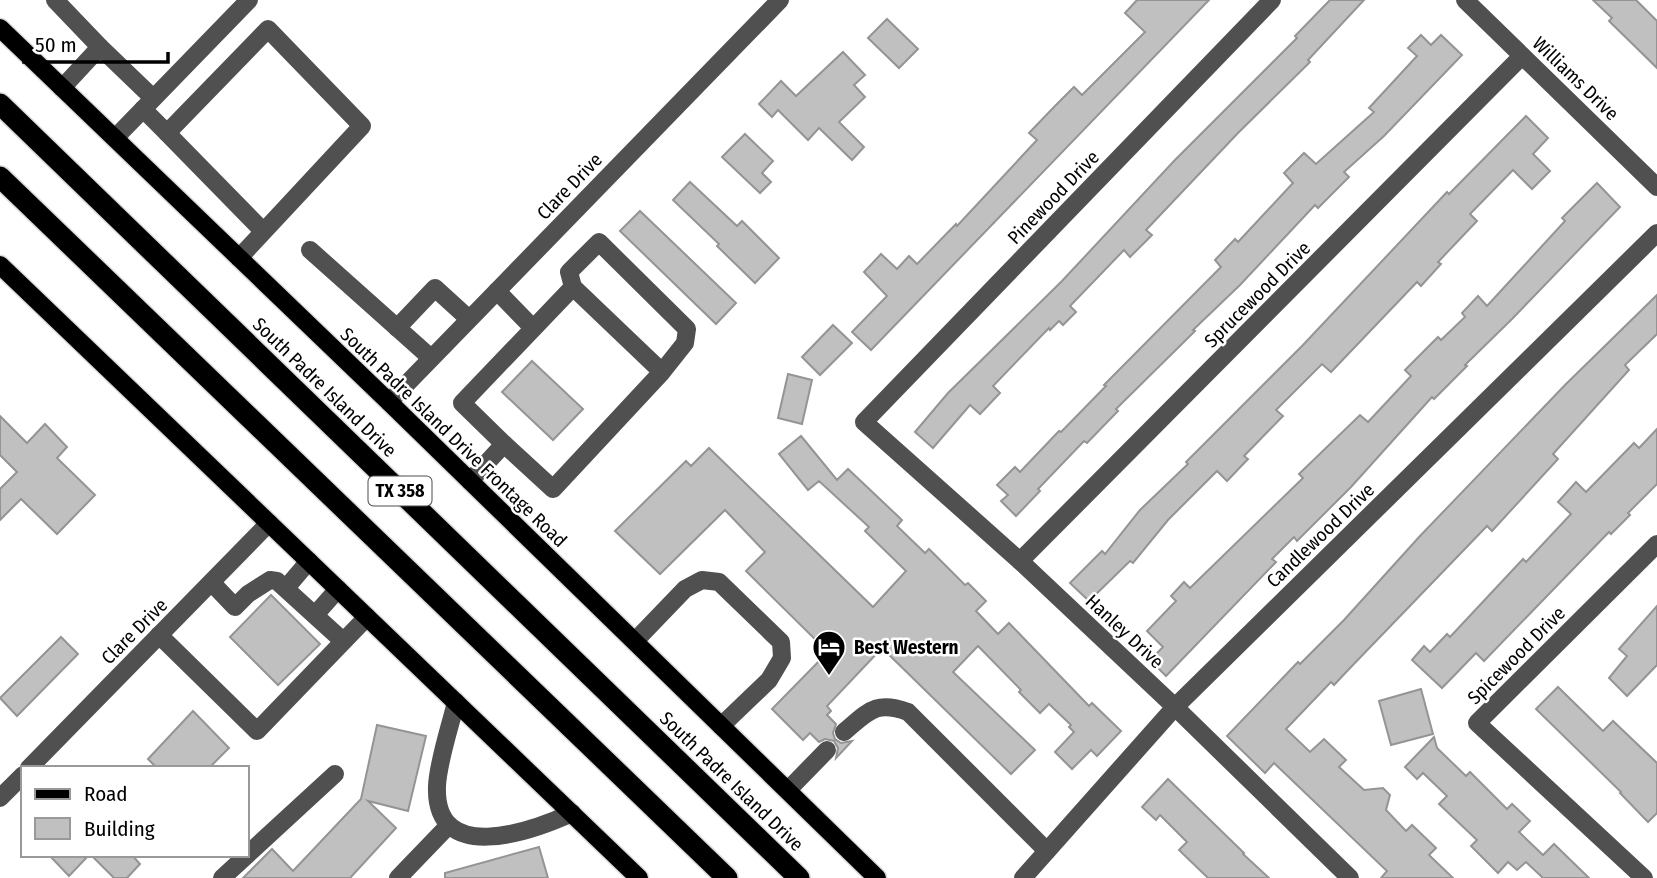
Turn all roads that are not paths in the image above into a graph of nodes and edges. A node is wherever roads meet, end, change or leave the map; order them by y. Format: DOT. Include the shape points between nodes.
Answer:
graph roads {
  1 [pos="55,0"];
  2 [pos="249,0"];
  3 [pos="780,0"];
  4 [pos="1272,0"];
  5 [pos="1465,0"];
  6 [pos="0,28"];
  7 [pos="100,47"];
  8 [pos="1522,56"];
  9 [pos="62,88"];
  10 [pos="148,103"];
  11 [pos="0,104"];
  12 [pos="167,133"];
  13 [pos="115,138"];
  14 [pos="0,177"];
  15 [pos="1657,187"];
  16 [pos="262,231"];
  17 [pos="1657,233"];
  18 [pos="310,250"];
  19 [pos="239,258"];
  20 [pos="0,265"];
  21 [pos="573,287"];
  22 [pos="497,291"];
  23 [pos="470,319"];
  24 [pos="397,328"];
  25 [pos="533,328"];
  26 [pos="431,358"];
  27 [pos="662,372"];
  28 [pos="389,402"];
  29 [pos="864,422"];
  30 [pos="504,444"];
  31 [pos="470,481"];
  32 [pos="269,523"];
  33 [pos="1657,544"];
  34 [pos="309,561"];
  35 [pos="1020,561"];
  36 [pos="212,583"];
  37 [pos="286,589"];
  38 [pos="338,589"];
  39 [pos="314,615"];
  40 [pos="366,617"];
  41 [pos="159,635"];
  42 [pos="343,641"];
  43 [pos="635,641"];
  44 [pos="456,702"];
  45 [pos="1175,707"];
  46 [pos="721,726"];
  47 [pos="844,732"];
  48 [pos="827,750"];
  49 [pos="31,766"];
  50 [pos="335,774"];
  51 [pos="21,777"];
  52 [pos="788,790"];
  53 [pos="0,798"];
  54 [pos="572,813"];
  55 [pos="449,825"];
  56 [pos="1047,851"];
  57 [pos="248,854"];
  58 [pos="245,857"];
  59 [pos="222,878"];
  60 [pos="398,878"];
  61 [pos="639,878"];
  62 [pos="727,878"];
  63 [pos="800,878"];
  64 [pos="877,878"];
  65 [pos="1023,878"];
  66 [pos="1350,878"];
  67 [pos="1644,878"];
  1 -- 7 [label="street"];
  2 -- 10 [label="street"];
  3 -- 22 [label="street, Clare Drive"];
  4 -- 29 [label="street, Pinewood Drive"];
  5 -- 8 [label="street, Williams Drive"];
  6 -- 9 [label="main road, South Padre Island Drive Frontage Road"];
  7 -- 9 [label="street"];
  7 -- 10 [label="street"];
  8 -- 15 [label="street, Williams Drive"];
  8 -- 35 [label="street, Sprucewood Drive"];
  9 -- 13 [label="main road, South Padre Island Drive Frontage Road"];
  10 -- 12 [label="street"];
  10 -- 13 [label="street"];
  11 -- 63 [label="highway, South Padre Island Drive / TX 358"];
  12 -- 16 [label="street"];
  12 -- 16 [label="street" via="268,29 306,68 362,126"];
  13 -- 19 [label="main road, South Padre Island Drive Frontage Road"];
  14 -- 62 [label="highway, TX 358"];
  16 -- 19 [label="street"];
  17 -- 45 [label="street, Candlewood Drive"];
  18 -- 24 [label="street"];
  19 -- 28 [label="main road, South Padre Island Drive Frontage Road"];
  20 -- 32 [label="main road"];
  21 -- 25 [label="street"];
  21 -- 27 [label="street"];
  21 -- 27 [label="street" via="569,272 599,242 687,329 685,343"];
  22 -- 23 [label="street, Clare Drive"];
  22 -- 25 [label="street"];
  23 -- 24 [label="street" via="435,288"];
  23 -- 26 [label="street, Clare Drive"];
  24 -- 26 [label="street"];
  25 -- 30 [label="street" via="462,402"];
  26 -- 28 [label="street, Clare Drive"];
  27 -- 30 [label="street" via="553,489"];
  28 -- 31 [label="main road, South Padre Island Drive Frontage Road"];
  29 -- 35 [label="street, Hanley Drive"];
  30 -- 31 [label="street"];
  31 -- 43 [label="main road, South Padre Island Drive Frontage Road"];
  32 -- 34 [label="main road"];
  32 -- 36 [label="street, Clare Drive"];
  33 -- 67 [label="street, Spicewood Drive" via="1477,723"];
  34 -- 37 [label="street"];
  34 -- 38 [label="main road"];
  35 -- 45 [label="street, Hanley Drive"];
  36 -- 37 [label="street" via="235,607 270,580"];
  36 -- 41 [label="street, Clare Drive"];
  37 -- 39 [label="street"];
  38 -- 39 [label="street"];
  38 -- 40 [label="main road"];
  39 -- 42 [label="street"];
  40 -- 42 [label="street"];
  40 -- 44 [label="main road"];
  41 -- 42 [label="street" via="257,731"];
  41 -- 49 [label="street, Clare Drive"];
  43 -- 46 [label="main road, South Padre Island Drive Frontage Road"];
  43 -- 46 [label="street" via="685,589 702,580 719,582 780,642 782,658 769,680"];
  44 -- 54 [label="main road"];
  44 -- 55 [label="street" via="437,783 441,814"];
  45 -- 56 [label="street, Candlewood Drive"];
  45 -- 66 [label="street, Hanley Drive"];
  46 -- 52 [label="main road, South Padre Island Drive Frontage Road"];
  47 -- 56 [label="street" via="873,709 891,706 908,712"];
  48 -- 52 [label="street"];
  50 -- 57 [label="street"];
  51 -- 53 [label="street"];
  52 -- 64 [label="main road, South Padre Island Drive Frontage Road"];
  54 -- 55 [label="street" via="512,835 477,837"];
  54 -- 61 [label="main road"];
  55 -- 60 [label="street"];
  56 -- 65 [label="street, Candlewood Drive"];
  58 -- 59 [label="street"];
}
